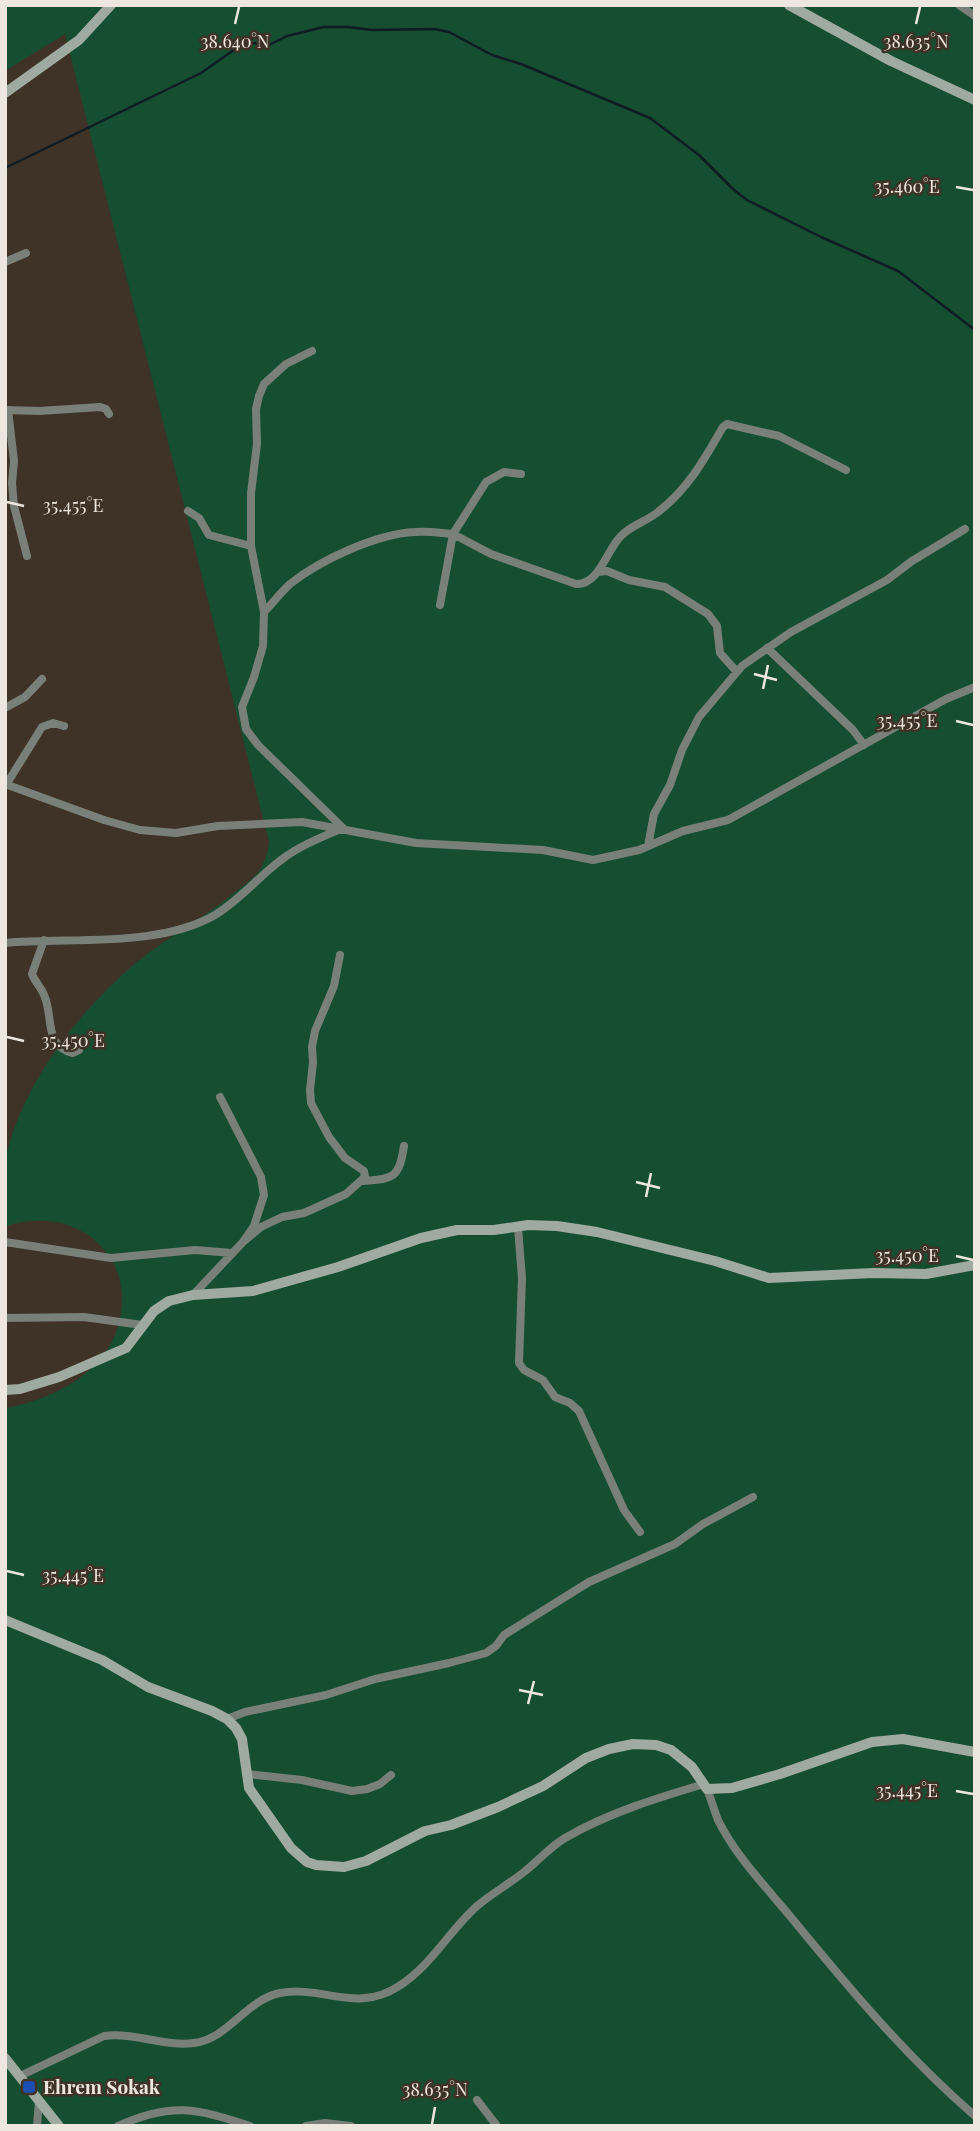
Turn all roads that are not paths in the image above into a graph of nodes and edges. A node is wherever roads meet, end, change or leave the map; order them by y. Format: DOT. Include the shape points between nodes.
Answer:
graph roads {
  1 [pos="111,5"];
  2 [pos="789,5"];
  3 [pos="959,5"];
  4 [pos="975,16"];
  5 [pos="5,93"];
  6 [pos="975,100"];
  7 [pos="26,253"];
  8 [pos="5,262"];
  9 [pos="312,351"];
  10 [pos="7,410"];
  11 [pos="109,414"];
  12 [pos="846,470"];
  13 [pos="521,474"];
  14 [pos="188,510"];
  15 [pos="965,529"];
  16 [pos="453,534"];
  17 [pos="251,546"];
  18 [pos="27,556"];
  19 [pos="598,572"];
  20 [pos="439,605"];
  21 [pos="264,612"];
  22 [pos="767,648"];
  23 [pos="737,672"];
  24 [pos="42,679"];
  25 [pos="975,688"];
  26 [pos="5,708"];
  27 [pos="64,726"];
  28 [pos="864,745"];
  29 [pos="6,784"];
  30 [pos="342,828"];
  31 [pos="648,846"];
  32 [pos="44,940"];
  33 [pos="5,943"];
  34 [pos="340,955"];
  35 [pos="79,1050"];
  36 [pos="220,1097"];
  37 [pos="404,1146"];
  38 [pos="363,1181"];
  39 [pos="518,1227"];
  40 [pos="5,1242"];
  41 [pos="243,1242"];
  42 [pos="232,1253"];
  43 [pos="975,1265"];
  44 [pos="193,1295"];
  45 [pos="5,1318"];
  46 [pos="142,1325"];
  47 [pos="5,1391"];
  48 [pos="753,1497"];
  49 [pos="640,1532"];
  50 [pos="5,1620"];
  51 [pos="228,1719"];
  52 [pos="975,1752"];
  53 [pos="247,1774"];
  54 [pos="391,1775"];
  55 [pos="705,1787"];
  56 [pos="5,2058"];
  57 [pos="13,2071"];
  58 [pos="39,2100"];
  59 [pos="477,2100"];
  60 [pos="975,2116"];
  61 [pos="37,2126"];
  62 [pos="59,2126"];
  63 [pos="118,2126"];
  64 [pos="250,2126"];
  65 [pos="306,2126"];
  66 [pos="351,2126"];
  67 [pos="497,2126"];
  1 -- 5 [label="street" via="79,40"];
  2 -- 6 [label="street"];
  3 -- 4 [label="street"];
  7 -- 8 [label="street"];
  9 -- 17 [label="street" via="286,364 264,384 259,396"];
  10 -- 11 [label="street" via="100,407"];
  10 -- 18 [label="street" via="15,461 13,506"];
  12 -- 19 [label="street" via="779,436 727,424 691,481 655,515 623,534"];
  13 -- 16 [label="street" via="503,472 485,482"];
  14 -- 17 [label="street" via="209,535"];
  15 -- 22 [label="street" via="887,580"];
  16 -- 19 [label="street" via="491,554 576,584"];
  16 -- 20 [label="street"];
  16 -- 21 [label="street" via="414,532 359,547 289,585"];
  17 -- 21 [label="street"];
  19 -- 23 [label="street" via="665,587 708,614 717,626 720,653"];
  21 -- 30 [label="street" via="263,646 242,707 246,729"];
  22 -- 23 [label="street"];
  22 -- 28 [label="street"];
  23 -- 31 [label="street" via="699,717 682,750 654,814"];
  24 -- 26 [label="street" via="25,697"];
  25 -- 28 [label="street"];
  27 -- 29 [label="street" via="42,727"];
  28 -- 31 [label="street" via="729,820 682,831"];
  29 -- 30 [label="street" via="140,830 176,833 218,825 302,821"];
  30 -- 31 [label="street" via="416,843 543,850 593,860"];
  30 -- 32 [label="street" via="280,860 215,915 179,930 138,938"];
  32 -- 33 [label="street"];
  32 -- 35 [label="street" via="32,974 45,996 52,1037 62,1049"];
  34 -- 38 [label="street" via="334,986 315,1031 311,1103 345,1158 365,1172"];
  36 -- 41 [label="street" via="264,1186 254,1226"];
  37 -- 38 [label="street" via="396,1174"];
  38 -- 41 [label="street" via="326,1204 261,1227"];
  39 -- 43 [label="street" via="597,1232 768,1278 926,1274"];
  39 -- 44 [label="street" via="457,1230 253,1291"];
  39 -- 49 [label="street" via="522,1278 519,1363 543,1380 555,1397 579,1411 624,1510"];
  40 -- 42 [label="street" via="111,1258 195,1250"];
  41 -- 42 [label="street"];
  42 -- 44 [label="street"];
  44 -- 46 [label="street" via="169,1301"];
  45 -- 46 [label="street" via="84,1317"];
  46 -- 47 [label="street" via="126,1348 59,1377"];
  48 -- 51 [label="street" via="676,1544 589,1582 504,1635 486,1653"];
  50 -- 51 [label="street"];
  51 -- 53 [label="street" via="242,1740"];
  52 -- 55 [label="street" via="903,1739 872,1742 732,1788"];
  53 -- 54 [label="street" via="352,1791 380,1784"];
  53 -- 55 [label="street" via="249,1788 291,1848 307,1862 330,1868 366,1861 425,1831 498,1807 609,1749 634,1744 671,1750 692,1766"];
  55 -- 57 [label="street" via="655,1798 564,1839 478,1905 399,1987 375,1997 356,2000 309,1992 280,1993 254,2003 199,2042 104,2036"];
  55 -- 60 [label="street" via="736,1848 836,1972 927,2074"];
  56 -- 57 [label="street"];
  57 -- 58 [label="street"];
  58 -- 61 [label="street"];
  58 -- 62 [label="street"];
  59 -- 67 [label="street"];
  63 -- 64 [label="street" via="163,2110 184,2109"];
  65 -- 66 [label="street"];
}
